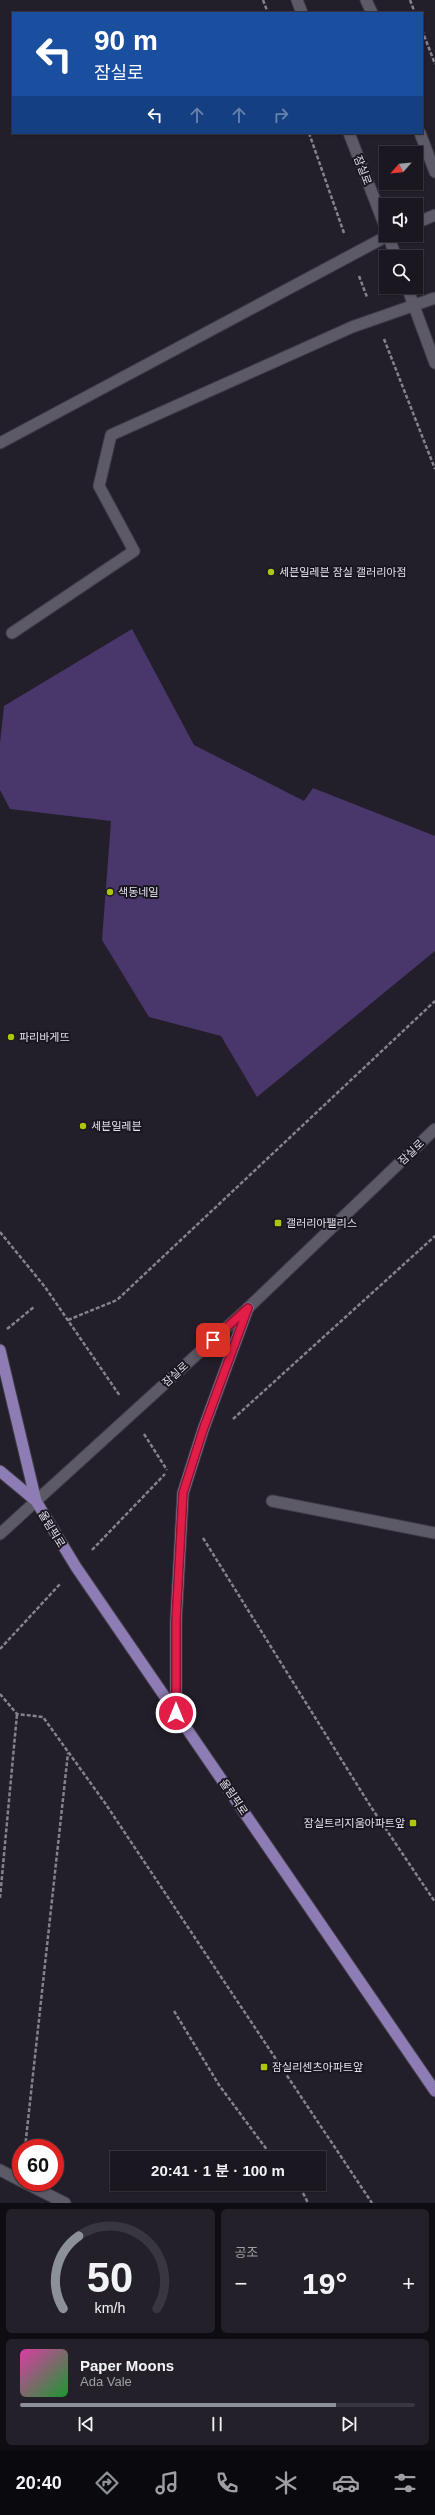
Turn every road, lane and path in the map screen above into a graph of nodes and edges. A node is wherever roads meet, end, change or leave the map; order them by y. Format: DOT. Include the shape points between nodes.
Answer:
graph roads {
  1 [pos="263,0"];
  2 [pos="297,0"];
  3 [pos="366,0"];
  4 [pos="410,0"];
  5 [pos="268,12"];
  6 [pos="302,12"];
  7 [pos="372,12"];
  8 [pos="415,12"];
  9 [pos="423,33"];
  10 [pos="435,64"];
  11 [pos="309,134"];
  12 [pos="349,134"];
  13 [pos="420,134"];
  14 [pos="435,172"];
  15 [pos="379,211"];
  16 [pos="435,214"];
  17 [pos="423,220"];
  18 [pos="379,240"];
  19 [pos="352,255"];
  20 [pos="410,294"];
  21 [pos="435,298"];
  22 [pos="414,306"];
  23 [pos="376,319"];
  24 [pos="435,363"];
  25 [pos="0,443"];
  26 [pos="435,469"];
  27 [pos="12,633"];
  28 [pos="435,1001"];
  29 [pos="435,1129"];
  30 [pos="0,1232"];
  31 [pos="435,1236"];
  32 [pos="34,1307"];
  33 [pos="248,1308"];
  34 [pos="6,1330"];
  35 [pos="0,1350"];
  36 [pos="228,1424"];
  37 [pos="0,1471"];
  38 [pos="36,1501"];
  39 [pos="272,1501"];
  40 [pos="435,1533"];
  41 [pos="0,1534"];
  42 [pos="201,1534"];
  43 [pos="0,1694"];
  44 [pos="176,1713"];
  45 [pos="17,1714"];
  46 [pos="68,1752"];
  47 [pos="0,1898"];
  48 [pos="435,1902"];
  49 [pos="174,2011"];
  50 [pos="435,2090"];
  51 [pos="26,2139"];
  52 [pos="268,2151"];
  53 [pos="0,2170"];
  54 [pos="12,2177"];
  55 [pos="40,2191"];
  56 [pos="301,2191"];
  57 [pos="65,2203"];
  58 [pos="308,2203"];
  59 [pos="372,2203"];
  1 -- 5 [label="path"];
  2 -- 6 [label="main road"];
  3 -- 7 [label="main road"];
  4 -- 8 [label="path"];
  9 -- 10 [label="path"];
  11 -- 19 [label="path"];
  12 -- 15 [label="main road, 잠실로"];
  13 -- 14 [label="main road"];
  16 -- 17 [label="main road"];
  18 -- 19 [label="main road"];
  19 -- 23 [label="path"];
  19 -- 25 [label="main road"];
  20 -- 22 [label="main road"];
  21 -- 22 [label="main road"];
  22 -- 23 [label="main road"];
  22 -- 24 [label="main road"];
  23 -- 26 [label="path"];
  23 -- 27 [label="main road" via="352,327 111,435 99,486 134,551"];
  28 -- 30 [label="path" via="117,1300 68,1320"];
  29 -- 33 [label="main road, 잠실로"];
  31 -- 36 [label="path"];
  32 -- 34 [label="path"];
  33 -- 38 [label="main road, 잠실로"];
  33 -- 44 [label="main road" via="203,1430 183,1493 176,1621"];
  35 -- 38 [label="main road, 올림픽로"];
  37 -- 38 [label="main road, 올림픽로"];
  38 -- 41 [label="main road, 잠실로"];
  38 -- 44 [label="main road, 올림픽로" via="76,1567"];
  39 -- 40 [label="main road"];
  42 -- 48 [label="path" via="371,1807"];
  43 -- 45 [label="path"];
  44 -- 50 [label="main road, 올림픽로"];
  45 -- 46 [label="path" via="43,1717"];
  45 -- 47 [label="path"];
  46 -- 51 [label="path"];
  46 -- 59 [label="path" via="105,1803"];
  49 -- 52 [label="path" via="219,2085"];
  53 -- 54 [label="main road"];
  55 -- 57 [label="main road"];
  56 -- 58 [label="path"];
}
